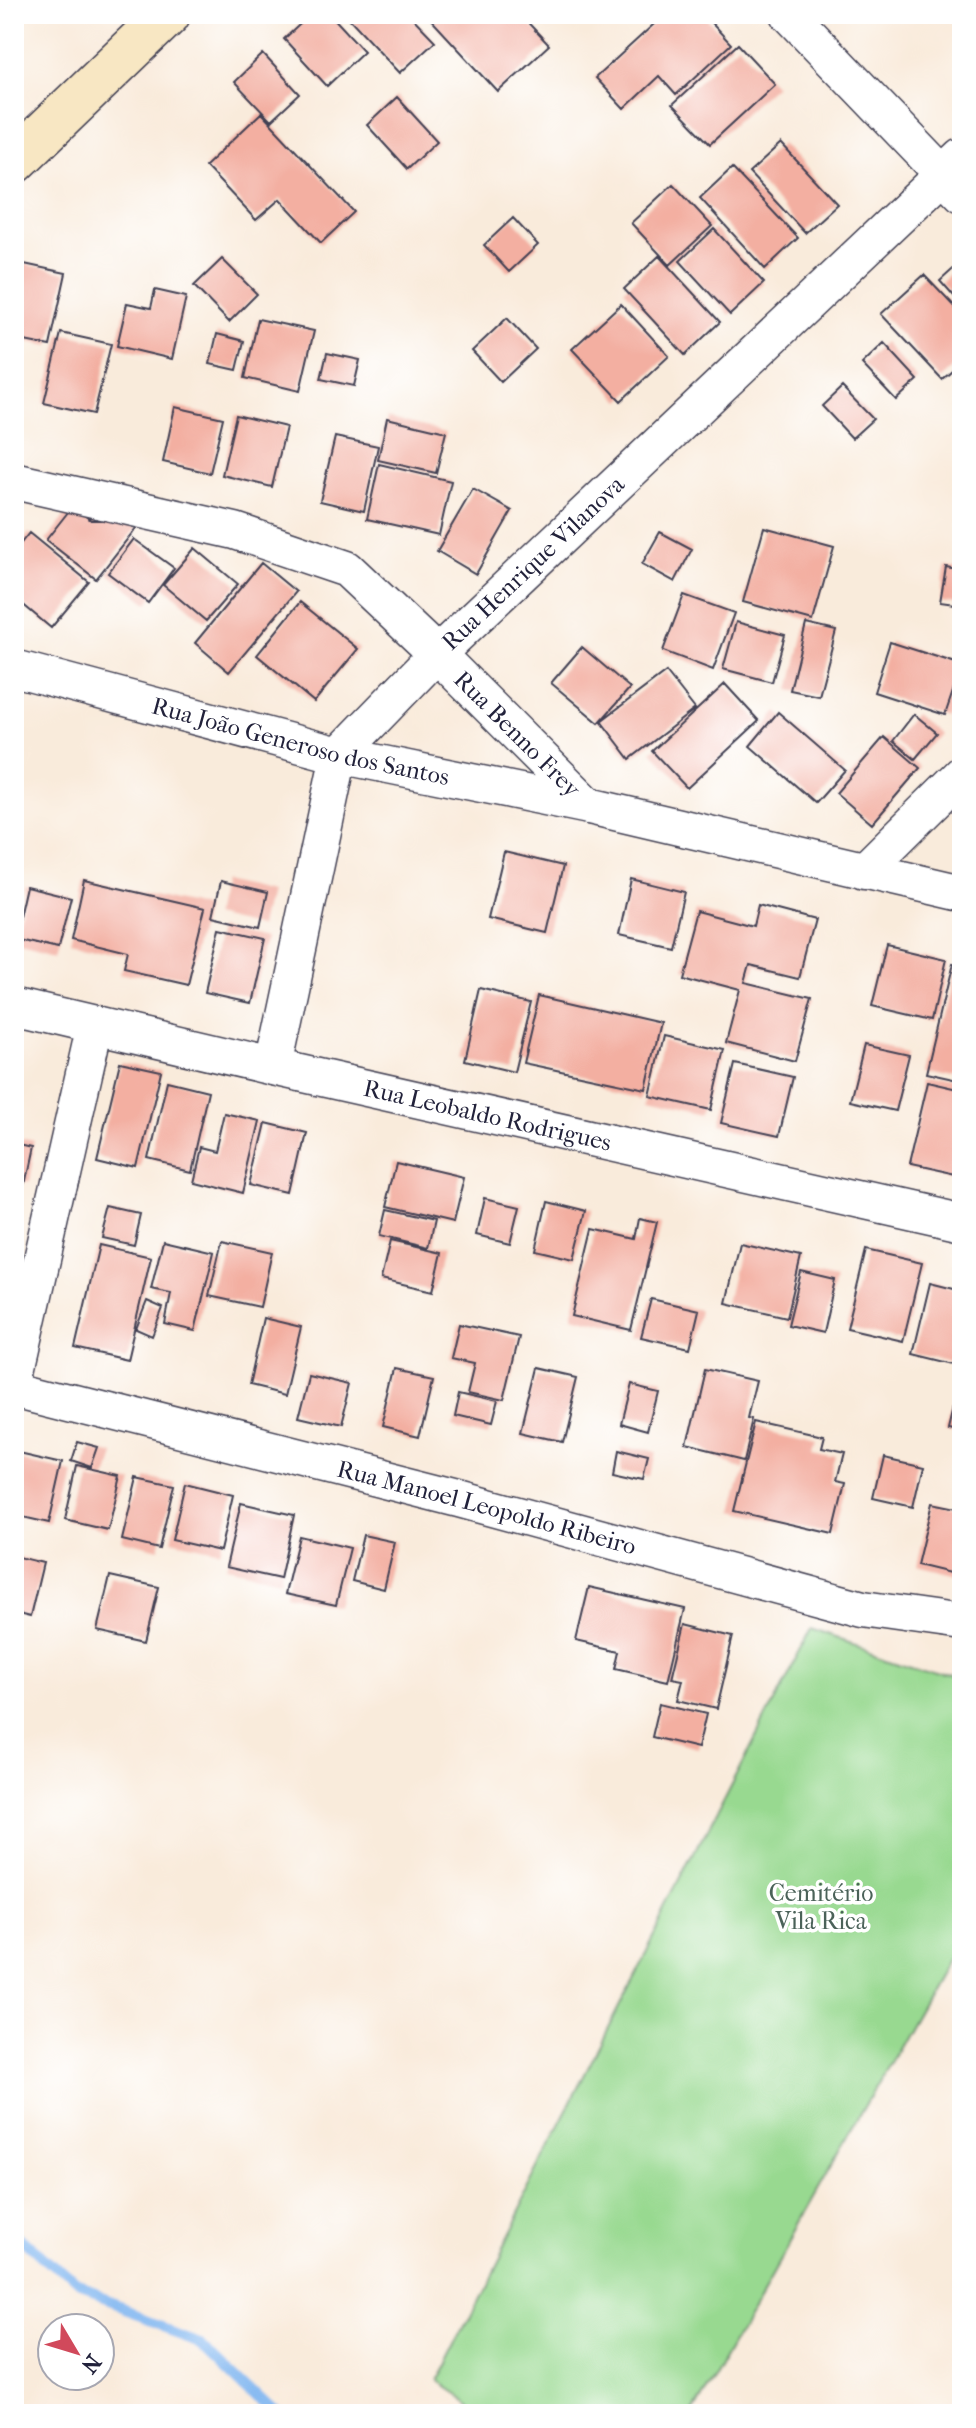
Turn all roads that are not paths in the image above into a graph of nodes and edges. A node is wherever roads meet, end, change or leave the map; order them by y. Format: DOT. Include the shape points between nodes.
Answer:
graph roads {
  1 [pos="168,14"];
  2 [pos="789,14"];
  3 [pos="14,162"];
  4 [pos="956,175"];
  5 [pos="14,481"];
  6 [pos="437,654"];
  7 [pos="14,668"];
  8 [pos="339,755"];
  9 [pos="962,774"];
  10 [pos="589,806"];
  11 [pos="864,871"];
  12 [pos="962,893"];
  13 [pos="14,1006"];
  14 [pos="95,1025"];
  15 [pos="273,1067"];
  16 [pos="962,1222"];
  17 [pos="14,1384"];
  18 [pos="962,1623"];
  1 -- 3 [label="street"];
  2 -- 4 [label="street"];
  4 -- 6 [label="street, Rua Henrique Vilanova"];
  5 -- 6 [label="street, Rua Benno Frey" via="235,531 347,569"];
  6 -- 8 [label="street, Rua Henrique Vilanova"];
  6 -- 10 [label="street, Rua Benno Frey"];
  7 -- 8 [label="street, Rua João Generoso dos Santos"];
  8 -- 10 [label="street, Rua João Generoso dos Santos"];
  8 -- 15 [label="street"];
  9 -- 11 [label="street"];
  10 -- 11 [label="street, Rua Benno Frey"];
  11 -- 12 [label="street, Rua Benno Frey"];
  13 -- 14 [label="street, Rua Leobaldo Rodrigues"];
  14 -- 15 [label="street, Rua Leobaldo Rodrigues"];
  14 -- 17 [label="street"];
  15 -- 16 [label="street, Rua Leobaldo Rodrigues"];
  17 -- 18 [label="street, Rua Manoel Leopoldo Ribeiro" via="863,1609"];
}
